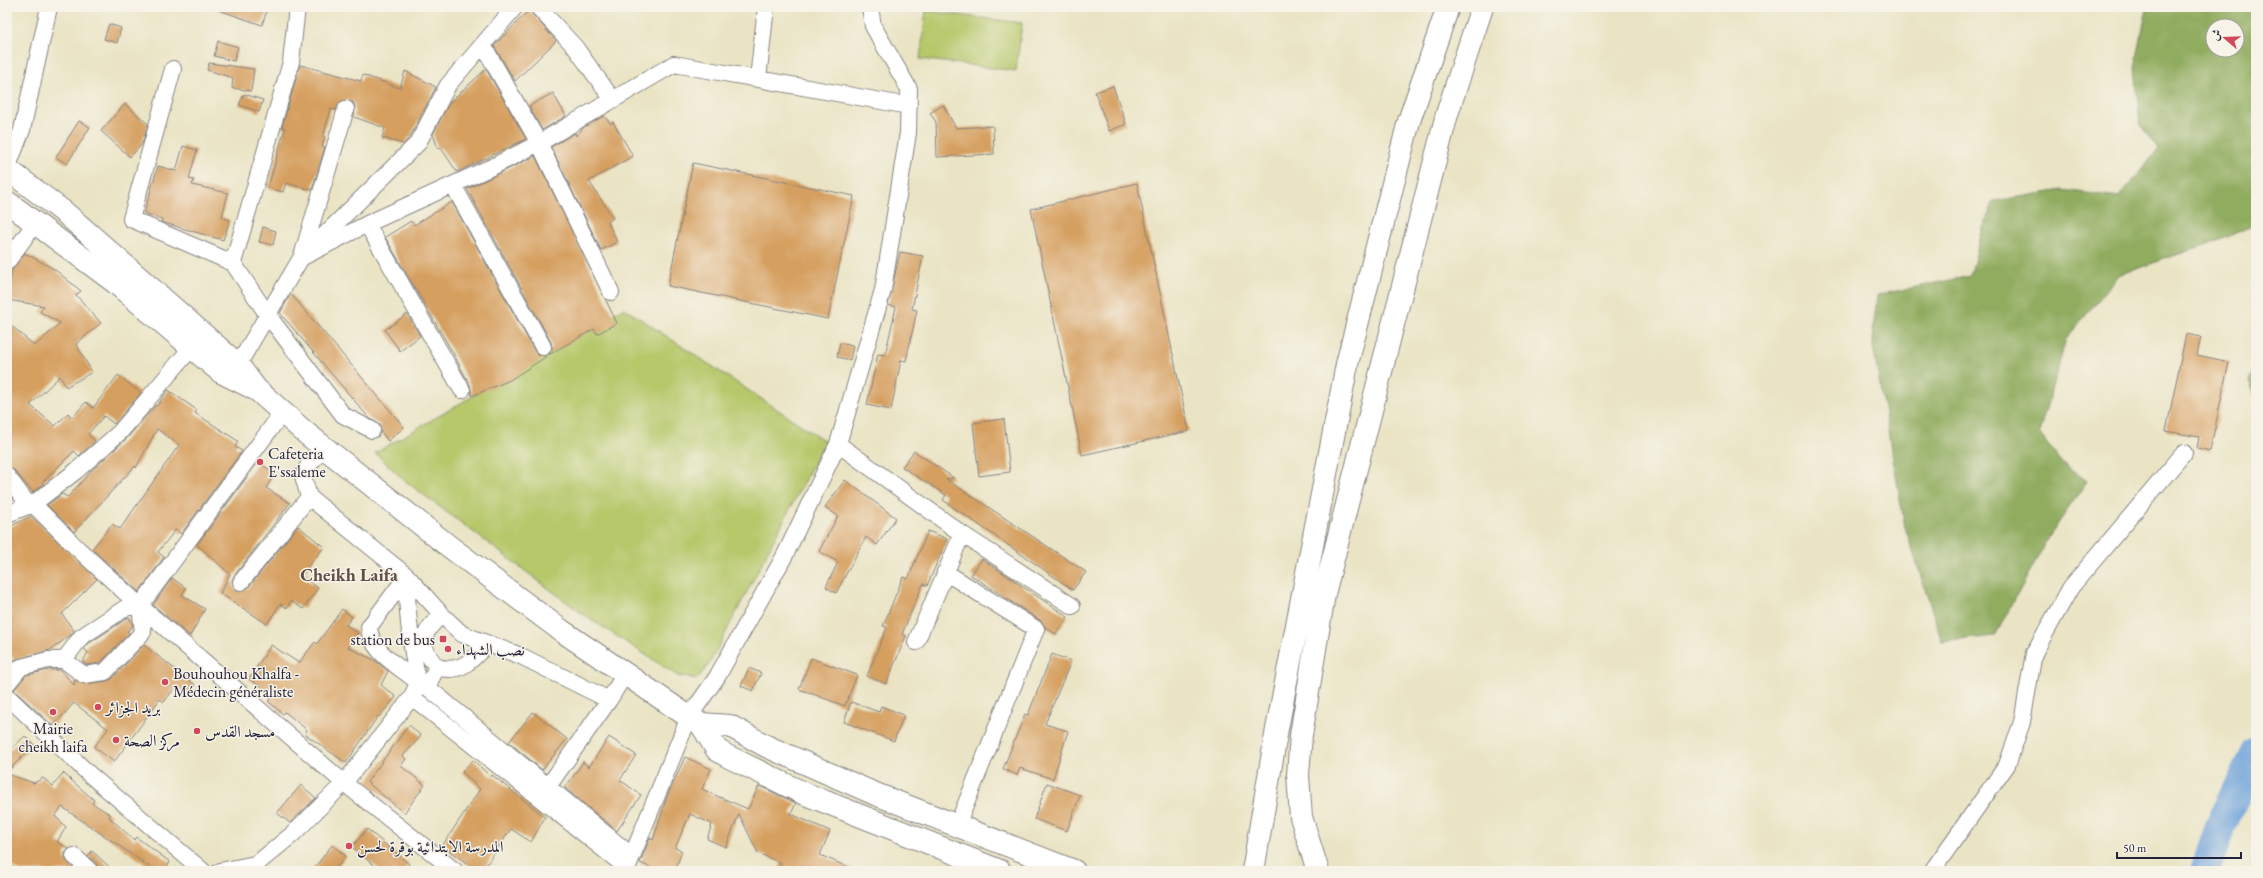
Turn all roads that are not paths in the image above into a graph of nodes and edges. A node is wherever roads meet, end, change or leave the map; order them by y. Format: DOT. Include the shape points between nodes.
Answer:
graph roads {
  1 [pos="48,7"];
  2 [pos="297,7"];
  3 [pos="515,7"];
  4 [pos="538,7"];
  5 [pos="766,7"];
  6 [pos="870,7"];
  7 [pos="1448,7"];
  8 [pos="1482,7"];
  9 [pos="499,15"];
  10 [pos="483,45"];
  11 [pos="173,69"];
  12 [pos="758,79"];
  13 [pos="613,100"];
  14 [pos="909,106"];
  15 [pos="346,108"];
  16 [pos="539,143"];
  17 [pos="7,169"];
  18 [pos="453,185"];
  19 [pos="7,202"];
  20 [pos="36,222"];
  21 [pos="367,224"];
  22 [pos="301,258"];
  23 [pos="7,262"];
  24 [pos="233,263"];
  25 [pos="611,292"];
  26 [pos="267,314"];
  27 [pos="192,347"];
  28 [pos="543,347"];
  29 [pos="238,365"];
  30 [pos="256,389"];
  31 [pos="462,390"];
  32 [pos="282,414"];
  33 [pos="372,430"];
  34 [pos="838,444"];
  35 [pos="324,447"];
  36 [pos="2184,453"];
  37 [pos="7,476"];
  38 [pos="309,497"];
  39 [pos="30,504"];
  40 [pos="7,514"];
  41 [pos="962,534"];
  42 [pos="945,572"];
  43 [pos="407,576"];
  44 [pos="241,582"];
  45 [pos="140,606"];
  46 [pos="1072,606"];
  47 [pos="442,615"];
  48 [pos="916,642"];
  49 [pos="487,644"];
  50 [pos="64,660"];
  51 [pos="437,667"];
  52 [pos="625,674"];
  53 [pos="7,684"];
  54 [pos="423,684"];
  55 [pos="7,696"];
  56 [pos="412,697"];
  57 [pos="609,700"];
  58 [pos="695,720"];
  59 [pos="344,783"];
  60 [pos="544,793"];
  61 [pos="958,826"];
  62 [pos="74,856"];
  63 [pos="628,865"];
  64 [pos="251,867"];
  65 [pos="90,871"];
  66 [pos="203,871"];
  67 [pos="220,871"];
  68 [pos="455,871"];
  69 [pos="1000,871"];
  70 [pos="1074,871"];
  71 [pos="1253,871"];
  72 [pos="1318,871"];
  73 [pos="1932,871"];
  1 -- 17 [label="street" via="22,130"];
  2 -- 24 [label="street" via="291,62"];
  3 -- 9 [label="street"];
  4 -- 13 [label="street" via="575,47"];
  5 -- 12 [label="street"];
  6 -- 14 [label="street" via="873,26 909,90"];
  7 -- 71 [label="main road" via="1409,121 1347,364 1277,729"];
  8 -- 72 [label="main road" via="1447,114 1324,594 1301,735 1298,775 1301,817"];
  9 -- 10 [label="street"];
  10 -- 16 [label="street"];
  10 -- 22 [label="street" via="448,85 418,143"];
  11 -- 24 [label="street" via="131,219"];
  12 -- 13 [label="street" via="674,64"];
  12 -- 14 [label="street"];
  13 -- 16 [label="street"];
  14 -- 34 [label="street" via="908,133 883,290"];
  15 -- 22 [label="street"];
  16 -- 18 [label="street"];
  16 -- 25 [label="street"];
  17 -- 29 [label="main road" via="64,212"];
  18 -- 21 [label="street"];
  18 -- 28 [label="street"];
  19 -- 20 [label="main road"];
  20 -- 23 [label="street"];
  20 -- 27 [label="main road" via="116,283"];
  21 -- 22 [label="street"];
  21 -- 31 [label="street"];
  22 -- 26 [label="street"];
  24 -- 26 [label="street"];
  26 -- 29 [label="street"];
  26 -- 33 [label="street" via="343,415"];
  27 -- 30 [label="main road" via="228,377"];
  27 -- 39 [label="street" via="120,432 76,471"];
  29 -- 30 [label="main road"];
  30 -- 32 [label="main road"];
  32 -- 35 [label="main road"];
  32 -- 45 [label="street"];
  34 -- 41 [label="street"];
  34 -- 58 [label="street" via="785,555"];
  35 -- 38 [label="street" via="303,476"];
  35 -- 52 [label="main road" via="446,544 562,631"];
  36 -- 73 [label="street" via="2071,587 2034,653 2022,722 2007,765"];
  37 -- 39 [label="street"];
  38 -- 43 [label="street"];
  38 -- 44 [label="street"];
  39 -- 40 [label="street"];
  39 -- 45 [label="street"];
  41 -- 42 [label="street"];
  41 -- 46 [label="street"];
  42 -- 48 [label="street"];
  42 -- 61 [label="street" via="1036,629"];
  43 -- 47 [label="street"];
  43 -- 54 [label="street" via="406,600 410,646"];
  43 -- 54 [label="street" via="369,627 370,638 375,647"];
  45 -- 50 [label="street" via="127,607 81,637"];
  45 -- 50 [label="street" via="143,632 105,672 84,675"];
  45 -- 59 [label="street"];
  47 -- 49 [label="street" via="462,634"];
  47 -- 51 [label="street" via="428,626 424,642 428,656"];
  49 -- 51 [label="street" via="462,667 451,671"];
  49 -- 57 [label="street" via="521,656"];
  50 -- 53 [label="street" via="48,660 22,667"];
  51 -- 54 [label="street"];
  52 -- 57 [label="street"];
  52 -- 58 [label="main road"];
  54 -- 56 [label="street"];
  54 -- 60 [label="street"];
  55 -- 66 [label="street" via="89,774"];
  56 -- 59 [label="street"];
  56 -- 60 [label="street"];
  57 -- 60 [label="street"];
  58 -- 61 [label="main road" via="730,726 783,754"];
  58 -- 63 [label="street"];
  58 -- 69 [label="main road" via="717,750 730,757 803,793"];
  59 -- 64 [label="street" via="294,834"];
  59 -- 68 [label="street"];
  60 -- 63 [label="street"];
  61 -- 70 [label="main road"];
  62 -- 65 [label="street"];
  64 -- 67 [label="street"];
}
